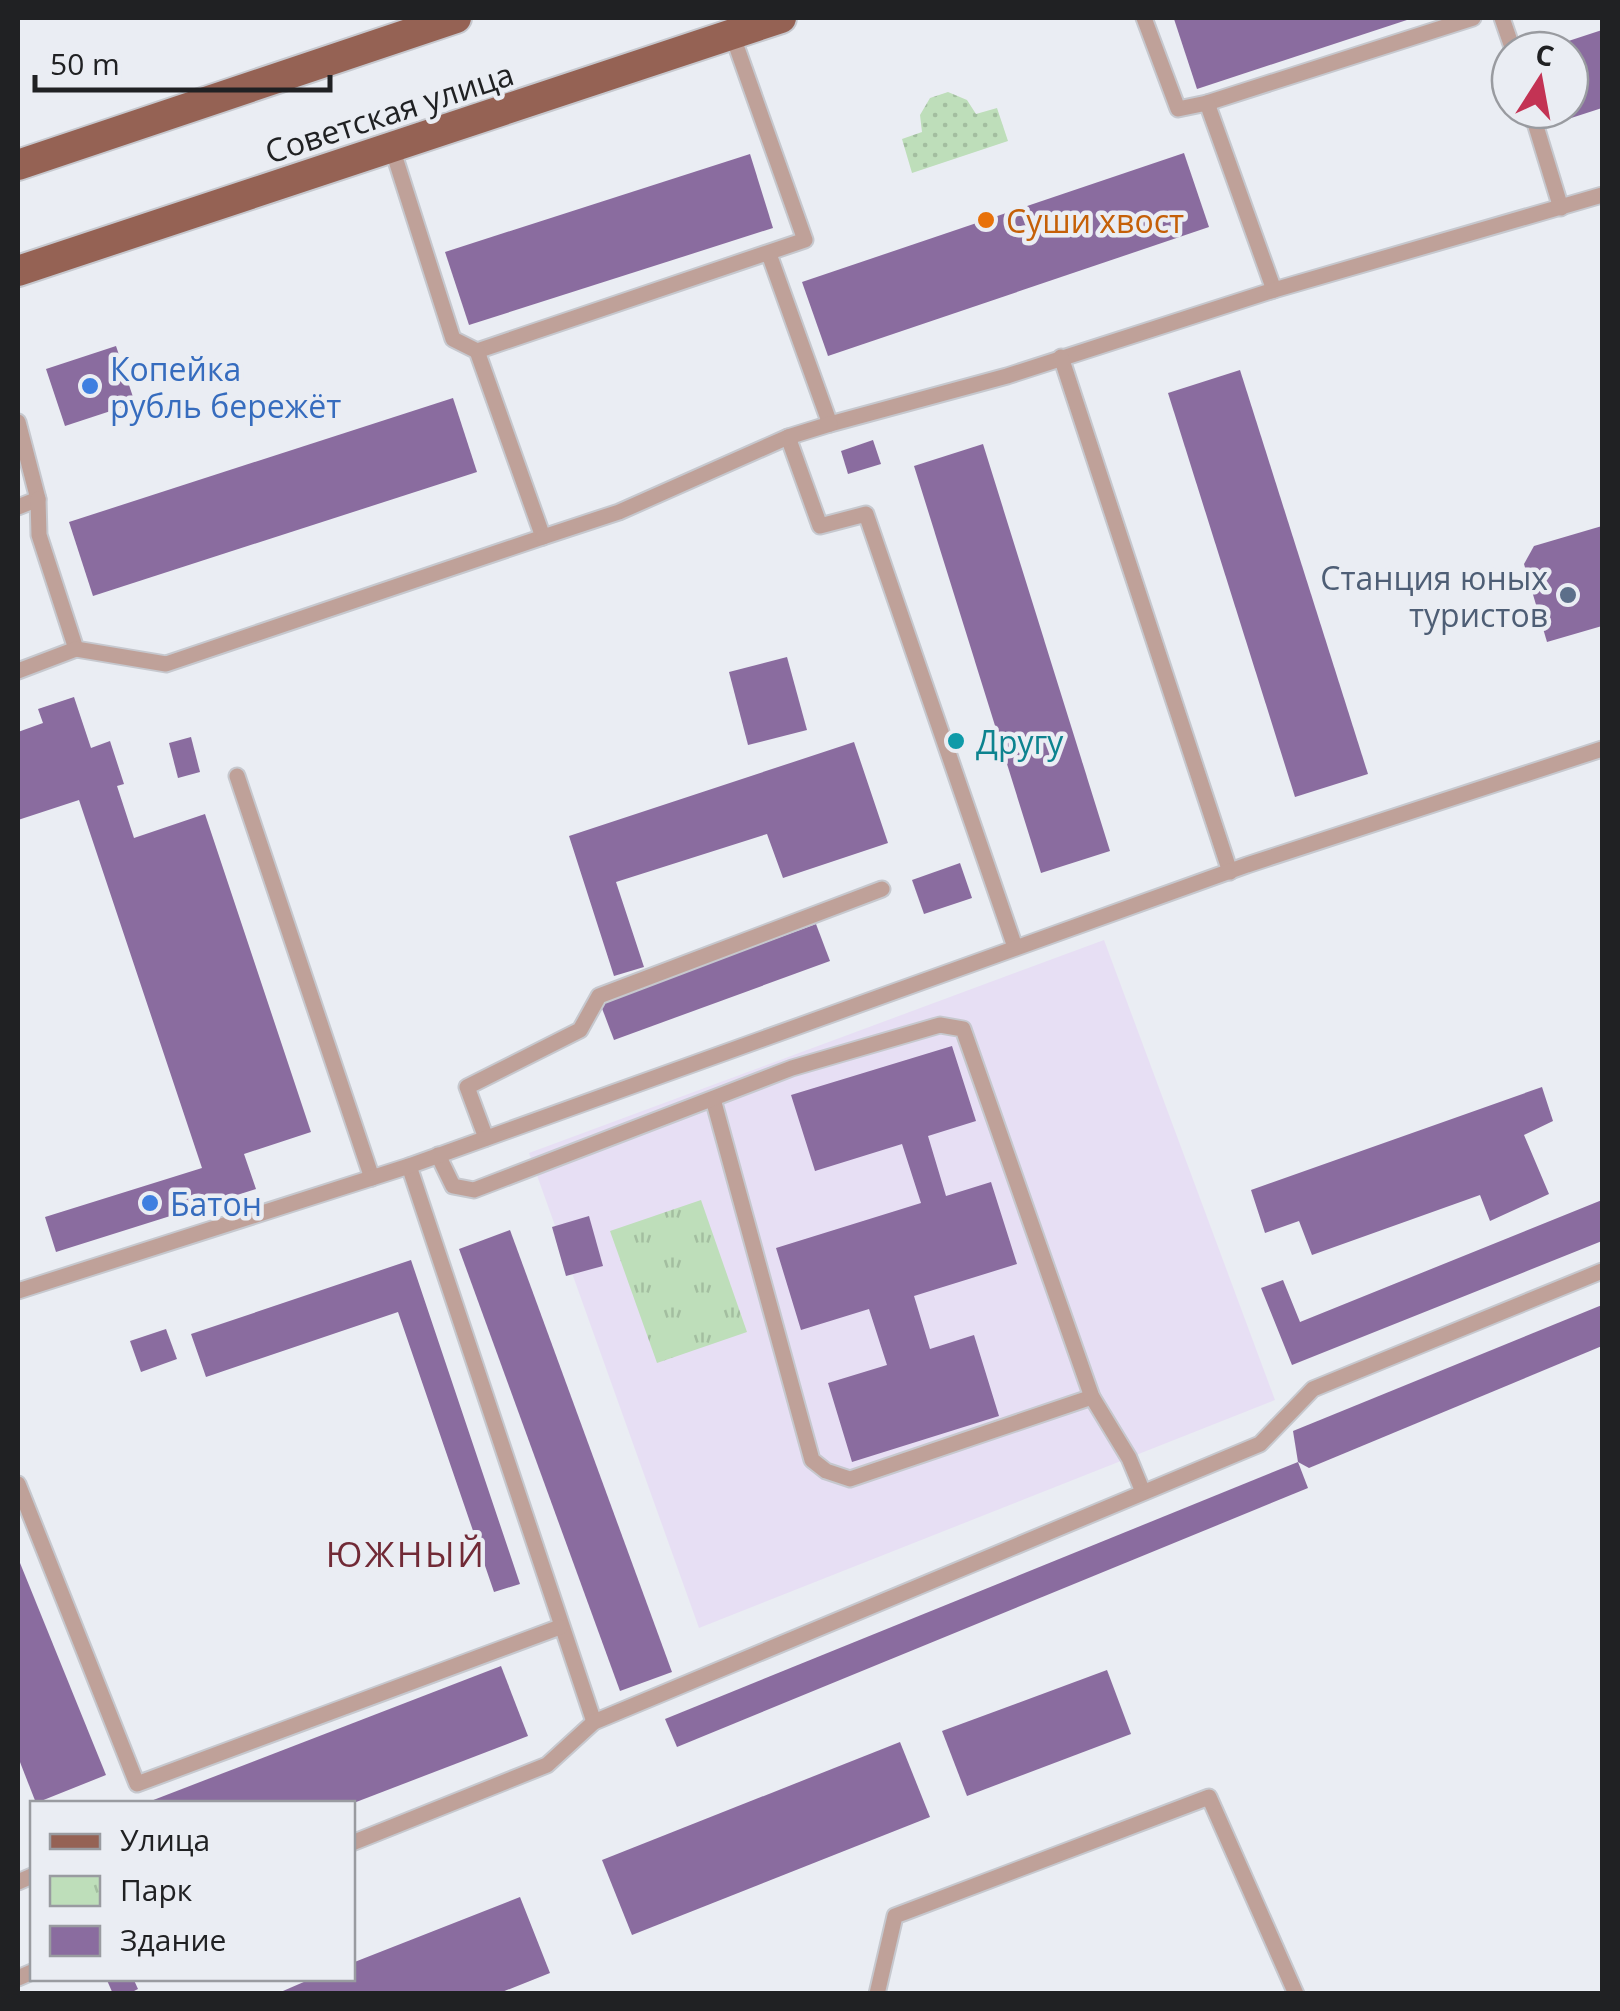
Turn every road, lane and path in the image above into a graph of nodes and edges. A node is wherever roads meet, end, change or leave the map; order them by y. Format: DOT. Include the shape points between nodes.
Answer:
graph roads {
  1 [pos="456,18"];
  2 [pos="781,18"];
  3 [pos="1144,18"];
  4 [pos="1473,18"];
  5 [pos="732,34"];
  6 [pos="1207,103"];
  7 [pos="1537,130"];
  8 [pos="392,148"];
  9 [pos="18,165"];
  10 [pos="1602,195"];
  11 [pos="1562,208"];
  12 [pos="769,254"];
  13 [pos="18,271"];
  14 [pos="1274,290"];
  15 [pos="477,351"];
  16 [pos="1061,357"];
  17 [pos="18,422"];
  18 [pos="830,424"];
  19 [pos="788,437"];
  20 [pos="38,499"];
  21 [pos="18,506"];
  22 [pos="542,537"];
  23 [pos="76,649"];
  24 [pos="18,671"];
  25 [pos="1602,749"];
  26 [pos="237,776"];
  27 [pos="1230,872"];
  28 [pos="882,890"];
  29 [pos="1015,947"];
  30 [pos="714,1099"];
  31 [pos="486,1138"];
  32 [pos="438,1155"];
  33 [pos="409,1166"];
  34 [pos="372,1178"];
  35 [pos="1602,1272"];
  36 [pos="18,1291"];
  37 [pos="1092,1397"];
  38 [pos="18,1484"];
  39 [pos="1143,1492"];
  40 [pos="560,1628"];
  41 [pos="594,1722"];
  42 [pos="355,1842"];
  43 [pos="877,1994"];
  44 [pos="1296,1994"];
  1 -- 9 [label="main road, Советская улица"];
  2 -- 5 [label="main road, Советская улица"];
  3 -- 6 [label="lane" via="1178,109"];
  4 -- 6 [label="lane"];
  5 -- 8 [label="main road, Советская улица"];
  5 -- 12 [label="lane" via="805,240"];
  6 -- 14 [label="lane"];
  7 -- 11 [label="lane"];
  8 -- 13 [label="main road, Советская улица"];
  8 -- 15 [label="lane" via="453,338"];
  10 -- 11 [label="lane"];
  11 -- 14 [label="lane"];
  12 -- 15 [label="lane"];
  12 -- 18 [label="lane"];
  14 -- 16 [label="lane"];
  15 -- 22 [label="lane"];
  16 -- 18 [label="lane"];
  16 -- 27 [label="lane"];
  17 -- 20 [label="lane"];
  18 -- 19 [label="lane"];
  19 -- 22 [label="lane" via="619,512"];
  19 -- 29 [label="lane" via="820,526 866,514"];
  20 -- 21 [label="lane"];
  20 -- 23 [label="lane" via="40,535"];
  22 -- 23 [label="lane" via="166,664"];
  23 -- 24 [label="lane"];
  25 -- 27 [label="lane"];
  26 -- 34 [label="lane"];
  27 -- 29 [label="lane"];
  28 -- 31 [label="lane" via="599,996 580,1030 468,1087"];
  29 -- 31 [label="lane"];
  30 -- 32 [label="lane" via="474,1190 453,1186"];
  30 -- 37 [label="lane" via="792,1068 940,1025 964,1029"];
  30 -- 37 [label="lane" via="812,1460 850,1479"];
  31 -- 32 [label="lane"];
  32 -- 33 [label="lane"];
  33 -- 34 [label="lane"];
  33 -- 40 [label="lane"];
  34 -- 36 [label="lane"];
  35 -- 39 [label="lane" via="1313,1389 1260,1444"];
  37 -- 39 [label="lane"];
  38 -- 40 [label="lane" via="137,1784"];
  39 -- 41 [label="lane"];
  40 -- 41 [label="lane"];
  41 -- 42 [label="lane" via="547,1765"];
  43 -- 44 [label="lane" via="895,1916 1209,1796"];
}
